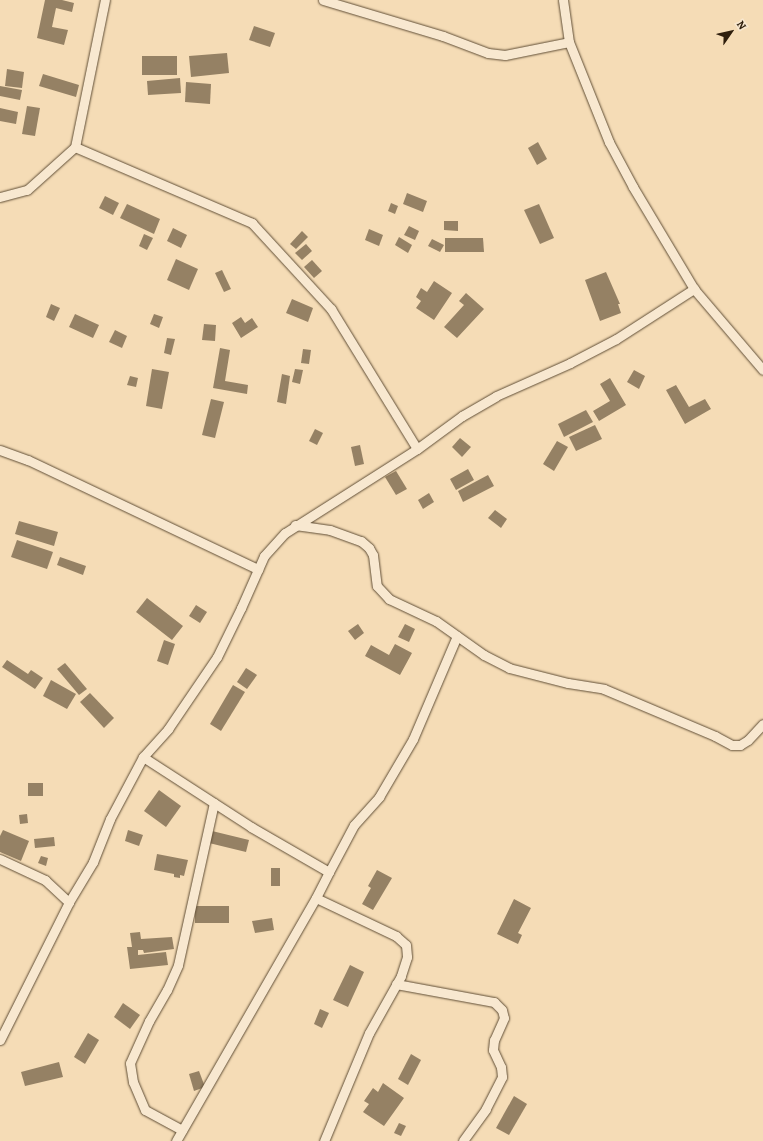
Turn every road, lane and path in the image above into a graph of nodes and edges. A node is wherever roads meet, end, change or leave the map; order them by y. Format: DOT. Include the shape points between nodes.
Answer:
graph roads {
  1 [pos="106,0"];
  2 [pos="323,0"];
  3 [pos="563,0"];
  4 [pos="569,42"];
  5 [pos="75,147"];
  6 [pos="0,198"];
  7 [pos="694,289"];
  8 [pos="763,370"];
  9 [pos="417,449"];
  10 [pos="0,450"];
  11 [pos="295,525"];
  12 [pos="258,569"];
  13 [pos="457,636"];
  14 [pos="763,724"];
  15 [pos="143,757"];
  16 [pos="214,803"];
  17 [pos="0,859"];
  18 [pos="329,872"];
  19 [pos="316,898"];
  20 [pos="69,902"];
  21 [pos="396,984"];
  22 [pos="0,1040"];
  23 [pos="182,1130"];
  24 [pos="176,1141"];
  25 [pos="324,1141"];
  26 [pos="463,1141"];
  1 -- 5 [label="street"];
  2 -- 4 [label="street" via="443,36 488,53 505,55"];
  3 -- 4 [label="street"];
  4 -- 7 [label="street" via="609,142"];
  5 -- 6 [label="street" via="27,190"];
  5 -- 9 [label="street" via="252,223 331,309"];
  7 -- 8 [label="street"];
  7 -- 9 [label="street" via="616,339 496,396 462,416"];
  9 -- 11 [label="street"];
  10 -- 12 [label="street" via="28,460"];
  11 -- 12 [label="street" via="272,546"];
  11 -- 13 [label="street" via="330,530 361,541 373,555 377,586 382,593 389,599 436,621"];
  12 -- 15 [label="street" via="217,657 168,729"];
  13 -- 14 [label="street" via="508,668 604,689 732,745 740,745 748,740"];
  13 -- 18 [label="street" via="413,739 379,797 354,825"];
  15 -- 16 [label="street"];
  15 -- 20 [label="street" via="110,819 93,862"];
  16 -- 18 [label="street"];
  16 -- 23 [label="street" via="178,965 130,1063 133,1082 145,1110"];
  17 -- 20 [label="street" via="45,880"];
  18 -- 19 [label="street"];
  19 -- 21 [label="street" via="402,940 408,950"];
  19 -- 23 [label="street"];
  20 -- 22 [label="street"];
  21 -- 25 [label="street" via="369,1033"];
  21 -- 26 [label="street" via="494,1002 502,1010 504,1018 494,1040 493,1050 501,1067 502,1077 486,1109"];
  23 -- 24 [label="street"];
}
